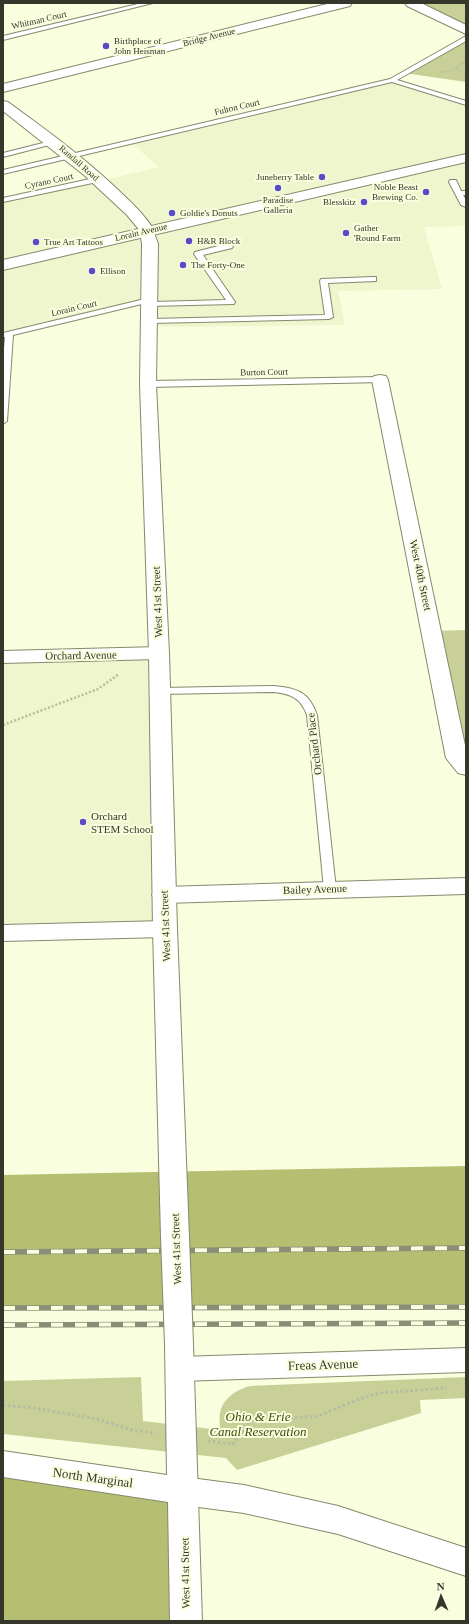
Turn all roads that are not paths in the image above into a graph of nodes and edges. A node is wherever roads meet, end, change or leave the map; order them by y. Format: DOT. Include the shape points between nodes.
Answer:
graph roads {
  1 [pos="150,3"];
  2 [pos="346,3"];
  3 [pos="411,3"];
  4 [pos="466,30"];
  5 [pos="3,38"];
  6 [pos="466,38"];
  7 [pos="392,80"];
  8 [pos="3,88"];
  9 [pos="466,103"];
  10 [pos="3,105"];
  11 [pos="55,142"];
  12 [pos="3,155"];
  13 [pos="72,155"];
  14 [pos="466,158"];
  15 [pos="3,172"];
  16 [pos="99,180"];
  17 [pos="453,182"];
  18 [pos="462,193"];
  19 [pos="3,200"];
  20 [pos="465,205"];
  21 [pos="147,230"];
  22 [pos="229,246"];
  23 [pos="3,264"];
  24 [pos="374,279"];
  25 [pos="149,309"];
  26 [pos="6,334"];
  27 [pos="380,380"];
  28 [pos="148,384"];
  29 [pos="3,421"];
  30 [pos="159,653"];
  31 [pos="3,657"];
  32 [pos="160,690"];
  33 [pos="466,768"];
  34 [pos="466,886"];
  35 [pos="330,889"];
  36 [pos="164,895"];
  37 [pos="165,929"];
  38 [pos="3,933"];
  39 [pos="180,1356"];
  40 [pos="466,1360"];
  41 [pos="3,1464"];
  42 [pos="183,1490"];
  43 [pos="466,1562"];
  44 [pos="186,1621"];
  1 -- 5 [label="lane, Whitman Court"];
  2 -- 8 [label="main road, Bridge Avenue"];
  3 -- 4 [label="main road"];
  6 -- 7 [label="lane, Fulton Court"];
  7 -- 9 [label="lane"];
  7 -- 13 [label="lane, Fulton Court"];
  10 -- 11 [label="main road, Randall Road"];
  11 -- 12 [label="lane"];
  11 -- 13 [label="main road, Randall Road"];
  13 -- 15 [label="lane, Fulton Court"];
  13 -- 16 [label="main road, Randall Road"];
  14 -- 21 [label="main road, Lorain Avenue"];
  16 -- 19 [label="lane, Cyrano Court"];
  16 -- 21 [label="main road, Randall Road" via="142,221"];
  17 -- 18 [label="lane"];
  18 -- 20 [label="lane"];
  21 -- 23 [label="main road, Lorain Avenue"];
  21 -- 25 [label="main road, West 41st Street" via="150,244"];
  22 -- 25 [label="lane" via="198,254 231,302"];
  24 -- 25 [label="lane" via="324,281 330,317"];
  25 -- 26 [label="lane, Lorain Court"];
  25 -- 28 [label="main road, West 41st Street"];
  26 -- 29 [label="lane"];
  27 -- 28 [label="lane, Burton Court"];
  27 -- 33 [label="main road, West 40th Street" via="457,758"];
  28 -- 30 [label="main road, West 41st Street"];
  30 -- 31 [label="main road, Orchard Avenue"];
  30 -- 32 [label="main road, West 41st Street"];
  32 -- 35 [label="lane, Orchard Place" via="287,690 303,698 309,705"];
  32 -- 36 [label="main road, West 41st Street"];
  34 -- 35 [label="main road, Bailey Avenue"];
  35 -- 36 [label="main road, Bailey Avenue"];
  36 -- 37 [label="main road, West 41st Street"];
  37 -- 38 [label="main road"];
  37 -- 39 [label="main road, West 41st Street, bridge"];
  39 -- 40 [label="main road, Freas Avenue"];
  39 -- 42 [label="main road, West 41st Street"];
  41 -- 42 [label="main road, North Marginal"];
  42 -- 43 [label="main road, North Marginal" via="244,1498 338,1520"];
  42 -- 44 [label="main road, West 41st Street"];
}
